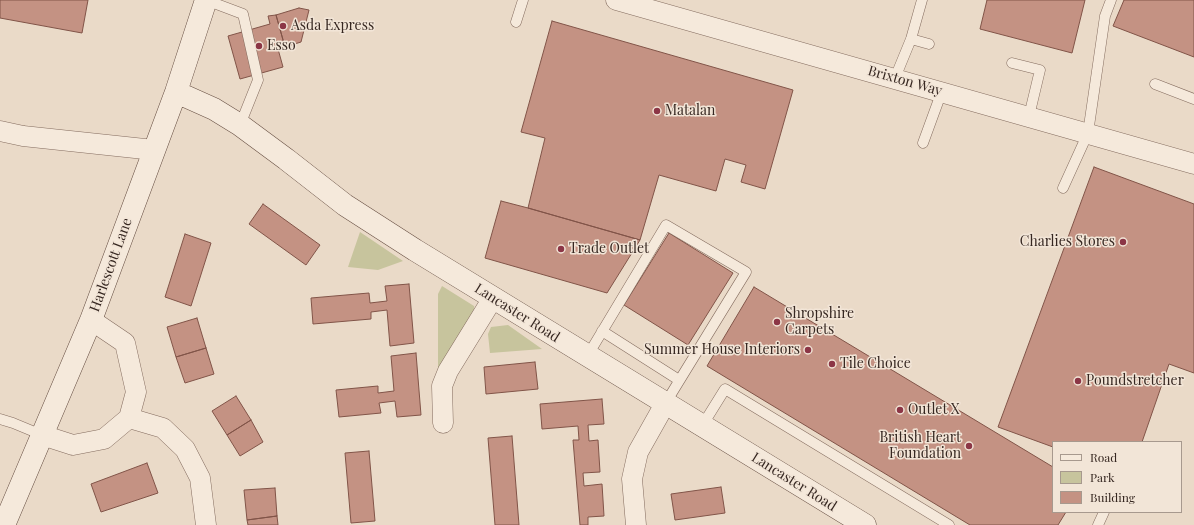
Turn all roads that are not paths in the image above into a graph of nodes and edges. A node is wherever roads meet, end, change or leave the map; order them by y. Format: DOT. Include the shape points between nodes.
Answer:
graph roads {
  1 [pos="206,0"];
  2 [pos="523,0"];
  3 [pos="616,0"];
  4 [pos="922,0"];
  5 [pos="1111,0"];
  6 [pos="661,6"];
  7 [pos="516,22"];
  8 [pos="911,40"];
  9 [pos="929,44"];
  10 [pos="1012,63"];
  11 [pos="895,78"];
  12 [pos="1155,84"];
  13 [pos="942,91"];
  14 [pos="176,92"];
  15 [pos="1194,98"];
  16 [pos="1029,116"];
  17 [pos="240,126"];
  18 [pos="0,132"];
  19 [pos="1088,133"];
  20 [pos="923,143"];
  21 [pos="154,150"];
  22 [pos="1194,164"];
  23 [pos="1063,188"];
  24 [pos="493,298"];
  25 [pos="91,320"];
  26 [pos="602,331"];
  27 [pos="588,355"];
  28 [pos="679,380"];
  29 [pos="665,404"];
  30 [pos="129,418"];
  31 [pos="0,419"];
  32 [pos="443,424"];
  33 [pos="702,426"];
  34 [pos="42,435"];
  35 [pos="1104,513"];
  36 [pos="856,523"];
  37 [pos="4,525"];
  38 [pos="206,525"];
  39 [pos="636,525"];
  40 [pos="949,525"];
  41 [pos="1098,525"];
  1 -- 14 [label="street, Harlescott Lane"];
  1 -- 17 [label="lane" via="243,14 258,80"];
  2 -- 7 [label="lane"];
  3 -- 6 [label="street, Brixton Way"];
  4 -- 8 [label="lane"];
  5 -- 19 [label="lane" via="1104,16"];
  6 -- 11 [label="street, Brixton Way"];
  8 -- 9 [label="lane"];
  8 -- 11 [label="lane"];
  10 -- 16 [label="lane" via="1040,70"];
  11 -- 13 [label="street, Brixton Way"];
  12 -- 15 [label="lane"];
  13 -- 16 [label="street, Brixton Way"];
  13 -- 20 [label="lane"];
  14 -- 17 [label="street, Lancaster Road"];
  14 -- 21 [label="street, Harlescott Lane"];
  16 -- 19 [label="street, Brixton Way"];
  17 -- 24 [label="street, Lancaster Road" via="345,205"];
  18 -- 21 [label="street"];
  19 -- 22 [label="street, Brixton Way"];
  19 -- 23 [label="lane"];
  21 -- 25 [label="street, Harlescott Lane"];
  24 -- 27 [label="street, Lancaster Road"];
  24 -- 32 [label="street" via="448,371 442,386"];
  25 -- 30 [label="street" via="125,343 136,392"];
  25 -- 34 [label="street, Harlescott Lane"];
  26 -- 27 [label="lane"];
  26 -- 28 [label="lane"];
  26 -- 28 [label="lane" via="666,224 746,272"];
  27 -- 29 [label="street, Lancaster Road"];
  28 -- 29 [label="lane"];
  29 -- 33 [label="street, Lancaster Road"];
  29 -- 39 [label="street" via="638,452 632,479"];
  30 -- 34 [label="street" via="104,439 73,445"];
  30 -- 38 [label="street" via="163,428 185,449 200,478"];
  31 -- 34 [label="lane"];
  33 -- 36 [label="street, Lancaster Road"];
  33 -- 40 [label="lane" via="726,389"];
  34 -- 37 [label="street, Harlescott Lane"];
  35 -- 41 [label="lane"];
}
